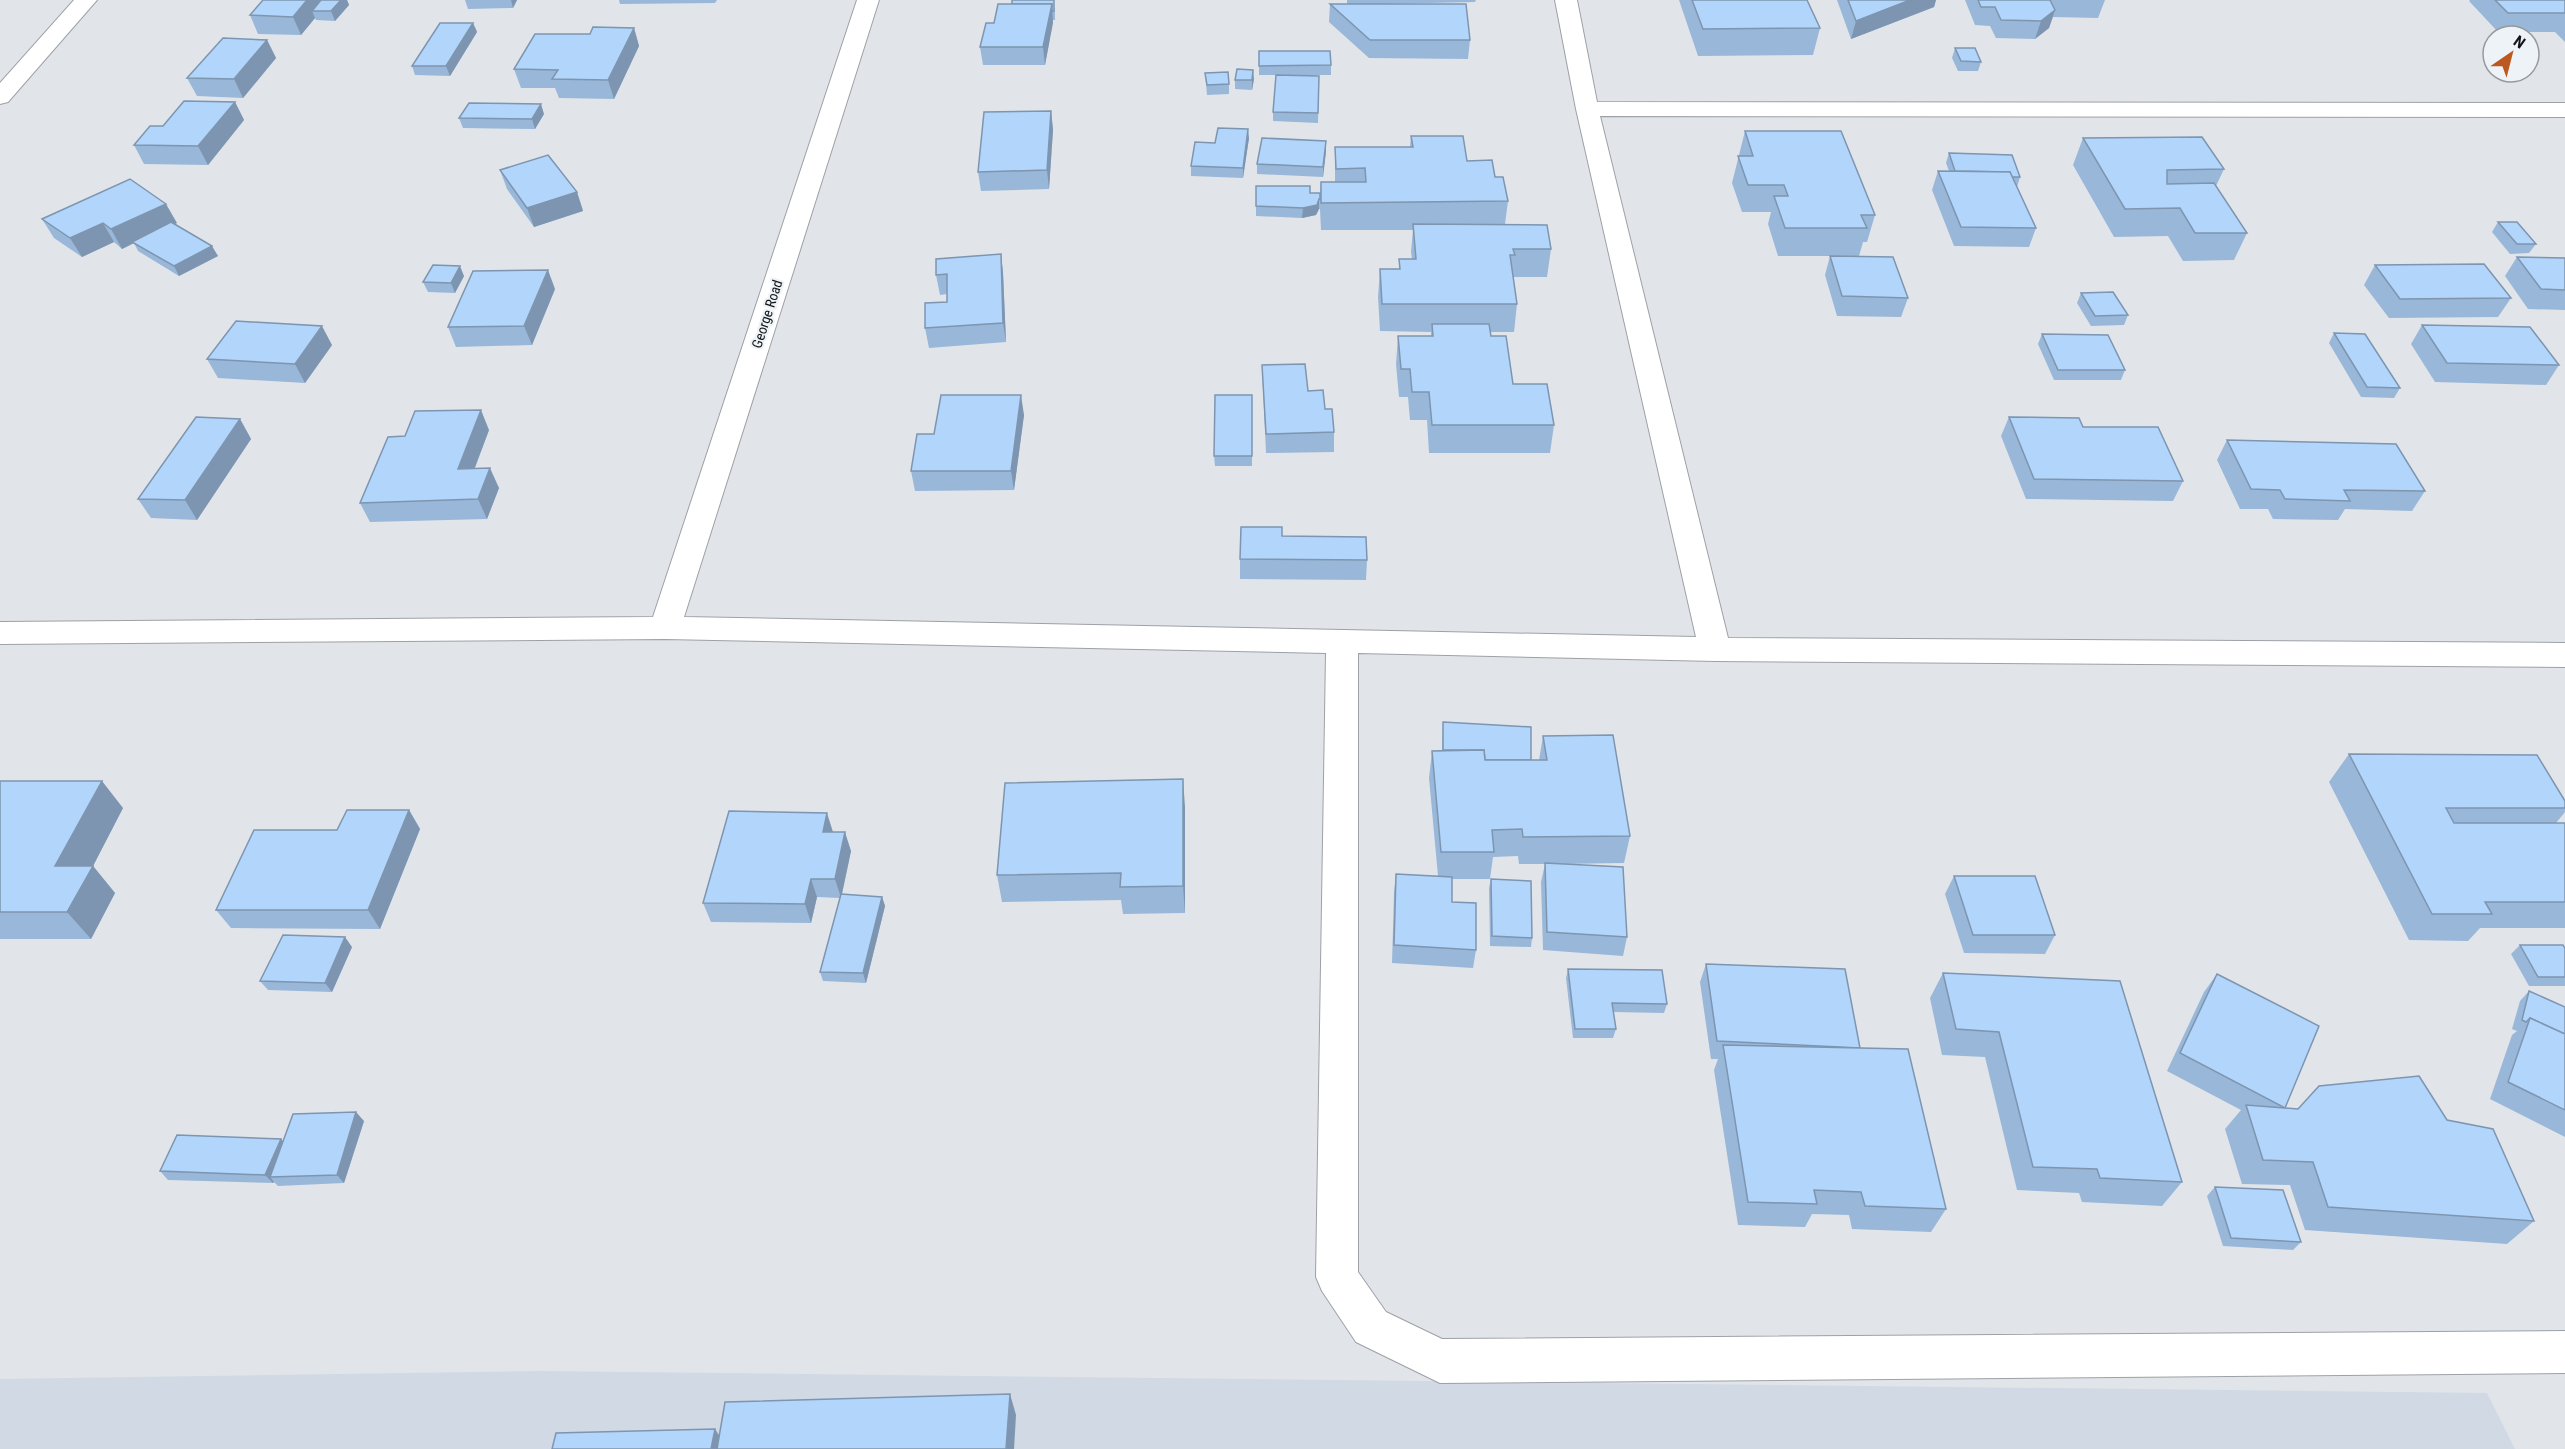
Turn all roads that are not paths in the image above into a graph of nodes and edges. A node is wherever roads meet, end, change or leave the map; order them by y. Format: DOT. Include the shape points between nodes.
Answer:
graph roads {
  1 [pos="86,0"];
  2 [pos="868,0"];
  3 [pos="1566,0"];
  4 [pos="0,97"];
  5 [pos="1587,109"];
  6 [pos="2565,110"];
  7 [pos="665,628"];
  8 [pos="0,633"];
  9 [pos="1342,642"];
  10 [pos="1715,649"];
  11 [pos="2565,655"];
  12 [pos="2565,1352"];
  1 -- 4 [label="street"];
  2 -- 7 [label="street, George Road"];
  3 -- 5 [label="street"];
  5 -- 6 [label="street"];
  5 -- 10 [label="street"];
  7 -- 8 [label="street"];
  7 -- 9 [label="street"];
  9 -- 10 [label="street"];
  9 -- 12 [label="street" via="1337,1277 1371,1327 1440,1361"];
  10 -- 11 [label="street"];
}
